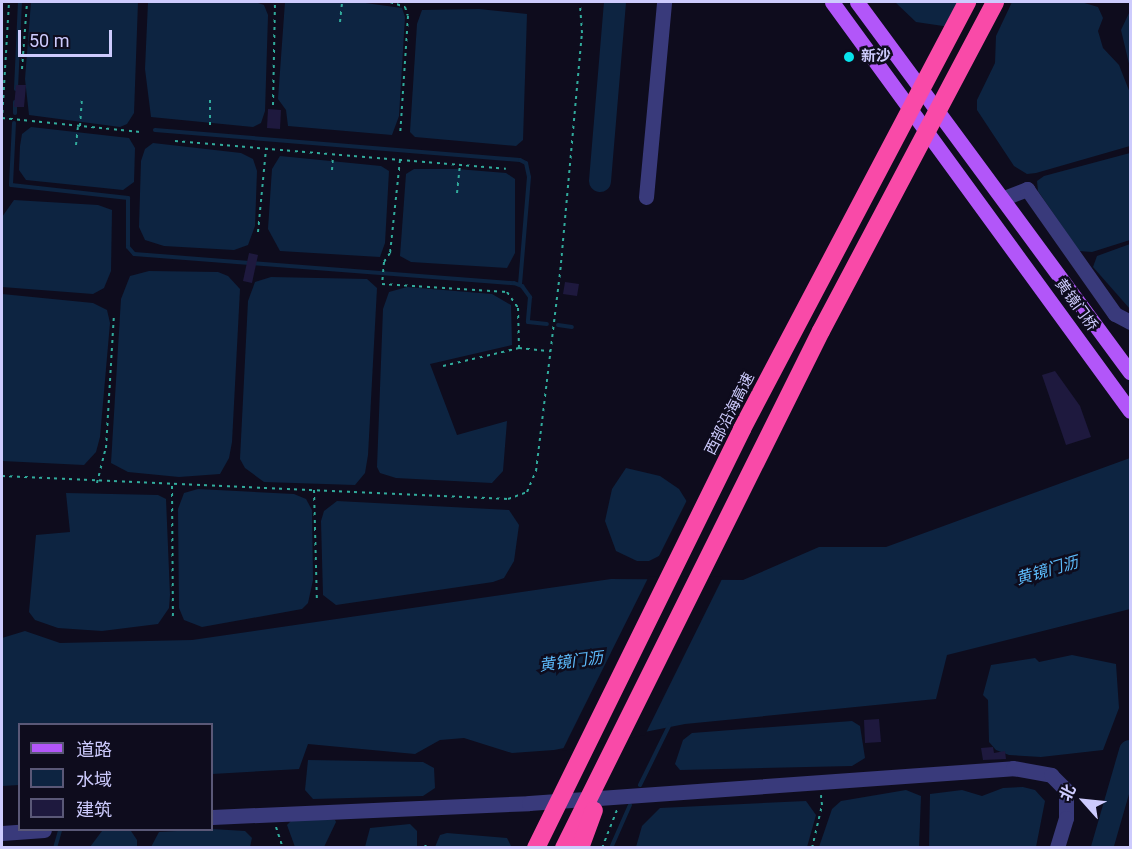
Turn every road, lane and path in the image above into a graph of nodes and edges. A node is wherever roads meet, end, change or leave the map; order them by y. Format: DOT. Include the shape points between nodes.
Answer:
graph roads {
  1 [pos="9,2"];
  2 [pos="27,2"];
  3 [pos="275,2"];
  4 [pos="342,2"];
  5 [pos="390,2"];
  6 [pos="580,2"];
  7 [pos="664,2"];
  8 [pos="832,2"];
  9 [pos="856,2"];
  10 [pos="967,2"];
  11 [pos="995,2"];
  12 [pos="340,22"];
  13 [pos="22,69"];
  14 [pos="82,99"];
  15 [pos="210,99"];
  16 [pos="273,105"];
  17 [pos="2,119"];
  18 [pos="210,125"];
  19 [pos="79,126"];
  20 [pos="140,132"];
  21 [pos="400,135"];
  22 [pos="176,141"];
  23 [pos="76,145"];
  24 [pos="266,149"];
  25 [pos="333,154"];
  26 [pos="400,160"];
  27 [pos="460,165"];
  28 [pos="506,169"];
  29 [pos="332,170"];
  30 [pos="457,193"];
  31 [pos="646,197"];
  32 [pos="1007,202"];
  33 [pos="258,232"];
  34 [pos="114,315"];
  35 [pos="1131,322"];
  36 [pos="519,348"];
  37 [pos="550,351"];
  38 [pos="443,366"];
  39 [pos="1131,372"];
  40 [pos="1131,411"];
  41 [pos="2,476"];
  42 [pos="97,483"];
  43 [pos="172,486"];
  44 [pos="314,490"];
  45 [pos="317,602"];
  46 [pos="173,618"];
  47 [pos="623,724"];
  48 [pos="813,783"];
  49 [pos="623,796"];
  50 [pos="273,815"];
  51 [pos="213,818"];
  52 [pos="30,831"];
  53 [pos="2,833"];
  54 [pos="426,843"];
  55 [pos="283,848"];
  56 [pos="425,848"];
  57 [pos="536,848"];
  58 [pos="564,848"];
  59 [pos="580,848"];
  60 [pos="602,848"];
  61 [pos="812,848"];
  62 [pos="1057,848"];
  1 -- 17 [label="path"];
  2 -- 13 [label="path"];
  3 -- 16 [label="path"];
  4 -- 12 [label="path"];
  5 -- 21 [label="path" via="405,7 408,16"];
  6 -- 37 [label="path" via="582,33"];
  7 -- 31 [label="street"];
  8 -- 40 [label="main road, 黄镜门桥"];
  9 -- 32 [label="main road, 黄镜门桥"];
  10 -- 57 [label="highway, 西部沿海高速, bridge" via="742,429"];
  11 -- 47 [label="highway, bridge" via="821,331"];
  14 -- 19 [label="path"];
  15 -- 18 [label="path"];
  17 -- 19 [label="path"];
  19 -- 20 [label="path"];
  19 -- 23 [label="path"];
  22 -- 24 [label="path"];
  24 -- 25 [label="path"];
  24 -- 33 [label="path"];
  25 -- 26 [label="path"];
  25 -- 29 [label="path"];
  26 -- 27 [label="path"];
  26 -- 36 [label="path" via="390,254 382,284 507,292 518,308"];
  27 -- 28 [label="path"];
  27 -- 30 [label="path"];
  32 -- 35 [label="street" via="1027,189 1115,314"];
  32 -- 39 [label="main road, 黄镜门桥"];
  34 -- 42 [label="path" via="106,448"];
  36 -- 37 [label="path"];
  36 -- 38 [label="path"];
  37 -- 44 [label="path" via="536,471 527,492 518,498"];
  41 -- 42 [label="path"];
  42 -- 43 [label="path"];
  43 -- 44 [label="path"];
  43 -- 46 [label="path"];
  44 -- 45 [label="path"];
  47 -- 58 [label="highway, bridge"];
  47 -- 59 [label="highway, bridge"];
  48 -- 49 [label="street"];
  48 -- 61 [label="path" via="820,791 822,805"];
  48 -- 62 [label="street" via="1012,768 1051,775 1066,790 1067,799"];
  49 -- 50 [label="street"];
  49 -- 60 [label="path"];
  50 -- 51 [label="street"];
  50 -- 55 [label="path"];
  52 -- 53 [label="street"];
  54 -- 56 [label="path"];
}
